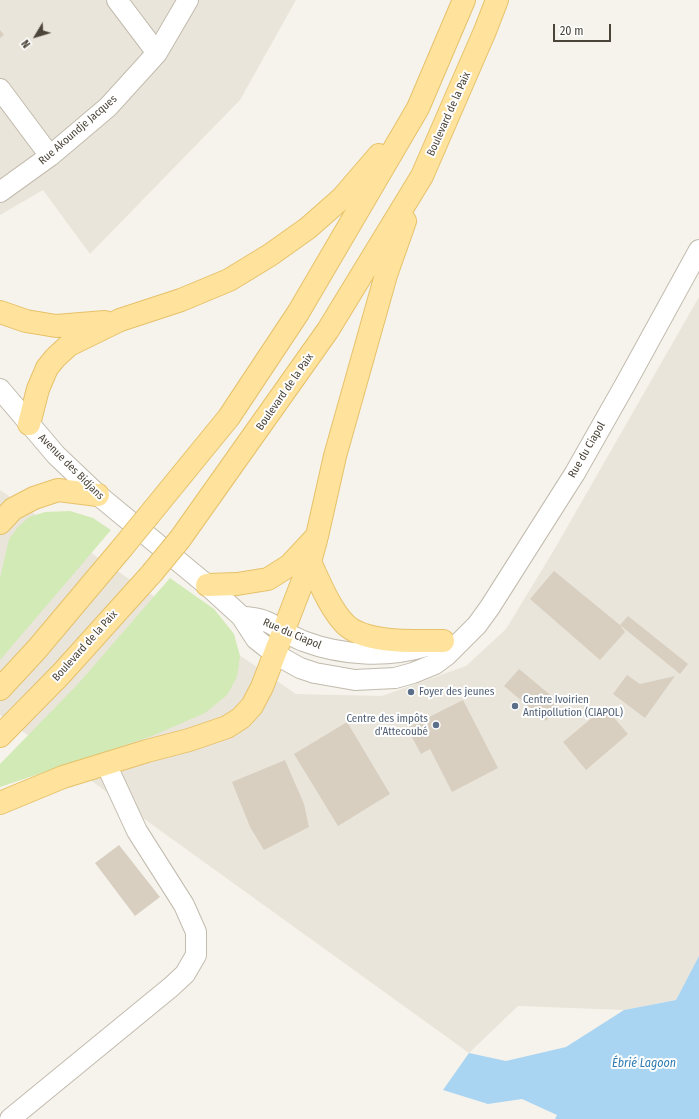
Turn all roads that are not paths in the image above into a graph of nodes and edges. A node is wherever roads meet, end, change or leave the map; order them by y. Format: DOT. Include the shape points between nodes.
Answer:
graph roads {
  1 [pos="117,0"];
  2 [pos="188,0"];
  3 [pos="464,0"];
  4 [pos="497,0"];
  5 [pos="157,52"];
  6 [pos="0,89"];
  7 [pos="418,108"];
  8 [pos="50,156"];
  9 [pos="422,176"];
  10 [pos="0,192"];
  11 [pos="699,250"];
  12 [pos="0,312"];
  13 [pos="120,320"];
  14 [pos="0,388"];
  15 [pos="29,424"];
  16 [pos="98,495"];
  17 [pos="0,523"];
  18 [pos="317,536"];
  19 [pos="149,538"];
  20 [pos="310,562"];
  21 [pos="207,585"];
  22 [pos="241,616"];
  23 [pos="283,632"];
  24 [pos="452,641"];
  25 [pos="275,654"];
  26 [pos="0,689"];
  27 [pos="0,736"];
  28 [pos="106,764"];
  29 [pos="0,804"];
  30 [pos="10,1119"];
  1 -- 5 [label="street"];
  2 -- 5 [label="street, Rue Akoundje Jacques"];
  3 -- 7 [label="main road"];
  4 -- 9 [label="main road, Boulevard de la Paix"];
  5 -- 8 [label="street, Rue Akoundje Jacques" via="108,107"];
  6 -- 8 [label="street"];
  7 -- 13 [label="main road" via="342,198 308,228 229,280 182,300"];
  7 -- 26 [label="main road, bridge" via="298,313 229,418 37,649"];
  8 -- 10 [label="street, Rue Akoundje Jacques"];
  9 -- 18 [label="main road" via="386,275 335,456"];
  9 -- 27 [label="main road, Boulevard de la Paix, bridge" via="328,330 180,539 61,674"];
  11 -- 24 [label="street, Rue du Ciapol" via="575,473 477,625"];
  12 -- 13 [label="main road" via="26,321 56,326"];
  13 -- 15 [label="main road" via="69,345 55,358 47,368 38,389"];
  14 -- 15 [label="street, Avenue des Bidjans"];
  15 -- 16 [label="street, Avenue des Bidjans" via="56,455"];
  16 -- 17 [label="main road" via="58,490 13,509"];
  16 -- 19 [label="street, Avenue des Bidjans"];
  18 -- 20 [label="main road"];
  18 -- 21 [label="main road" via="290,565 268,579"];
  19 -- 21 [label="street, Rue du Ciapol"];
  20 -- 23 [label="main road"];
  20 -- 24 [label="main road" via="336,613 354,631 373,638"];
  21 -- 22 [label="street, Rue du Ciapol"];
  22 -- 23 [label="street, Rue du Ciapol" via="265,620"];
  22 -- 25 [label="street, Rue du Ciapol" via="256,638"];
  23 -- 24 [label="street, Rue du Ciapol" via="329,649 356,654 416,650"];
  23 -- 25 [label="main road"];
  24 -- 25 [label="street, Rue du Ciapol" via="447,655 435,664 395,678 355,680 314,674"];
  25 -- 28 [label="main road" via="252,706 241,718 227,727 189,740"];
  28 -- 29 [label="main road" via="63,777"];
  28 -- 30 [label="street" via="138,831 184,905 196,932 196,956 185,974 171,987"];
}
